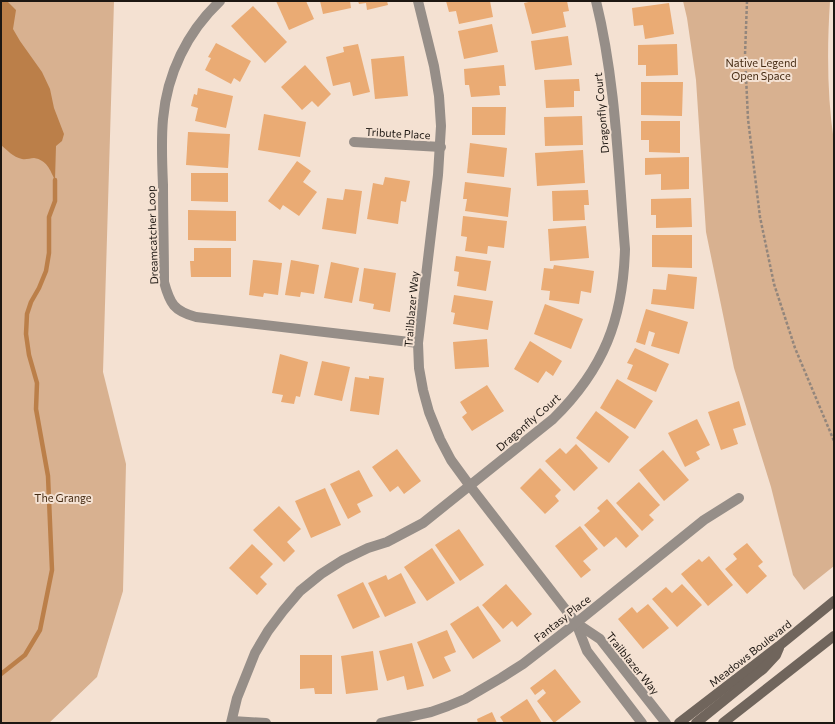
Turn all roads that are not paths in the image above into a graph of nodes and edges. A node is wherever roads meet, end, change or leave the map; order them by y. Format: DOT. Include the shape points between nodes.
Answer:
graph roads {
  1 [pos="220,1"];
  2 [pos="418,1"];
  3 [pos="596,1"];
  4 [pos="354,142"];
  5 [pos="440,147"];
  6 [pos="418,343"];
  7 [pos="470,486"];
  8 [pos="739,498"];
  9 [pos="834,601"];
  10 [pos="576,623"];
  11 [pos="834,636"];
  12 [pos="779,646"];
  13 [pos="232,722"];
  14 [pos="266,723"];
  15 [pos="381,723"];
  16 [pos="642,723"];
  17 [pos="666,723"];
  18 [pos="679,723"];
  19 [pos="696,723"];
  20 [pos="723,723"];
  1 -- 6 [label="street, Dreamcatcher Loop" via="192,33 171,77 166,97 162,142 164,282 171,304 183,314 196,317"];
  2 -- 5 [label="street, Trailblazer Way" via="439,96"];
  3 -- 7 [label="street, Dragonfly Court" via="610,72 625,249 624,276 616,320 598,361 569,403"];
  4 -- 5 [label="street, Tribute Place"];
  5 -- 6 [label="street, Trailblazer Way"];
  6 -- 7 [label="street, Trailblazer Way" via="421,375 429,412 451,460"];
  7 -- 10 [label="street, Trailblazer Way"];
  7 -- 13 [label="street, Dragonfly Court" via="423,523 394,539 344,560 300,591 268,631 255,653 237,698"];
  8 -- 10 [label="street, Fantasy Place" via="704,520"];
  9 -- 12 [label="main road, Meadows Boulevard"];
  10 -- 15 [label="street, Fantasy Place" via="517,667 465,699 431,712"];
  10 -- 16 [label="street, Trailblazer Way" via="587,651"];
  10 -- 17 [label="street, Trailblazer Way" via="600,639"];
  11 -- 20 [label="main road"];
  12 -- 18 [label="main road, Meadows Boulevard"];
  12 -- 19 [label="main road" via="776,655 763,670"];
  13 -- 14 [label="street"];
}
